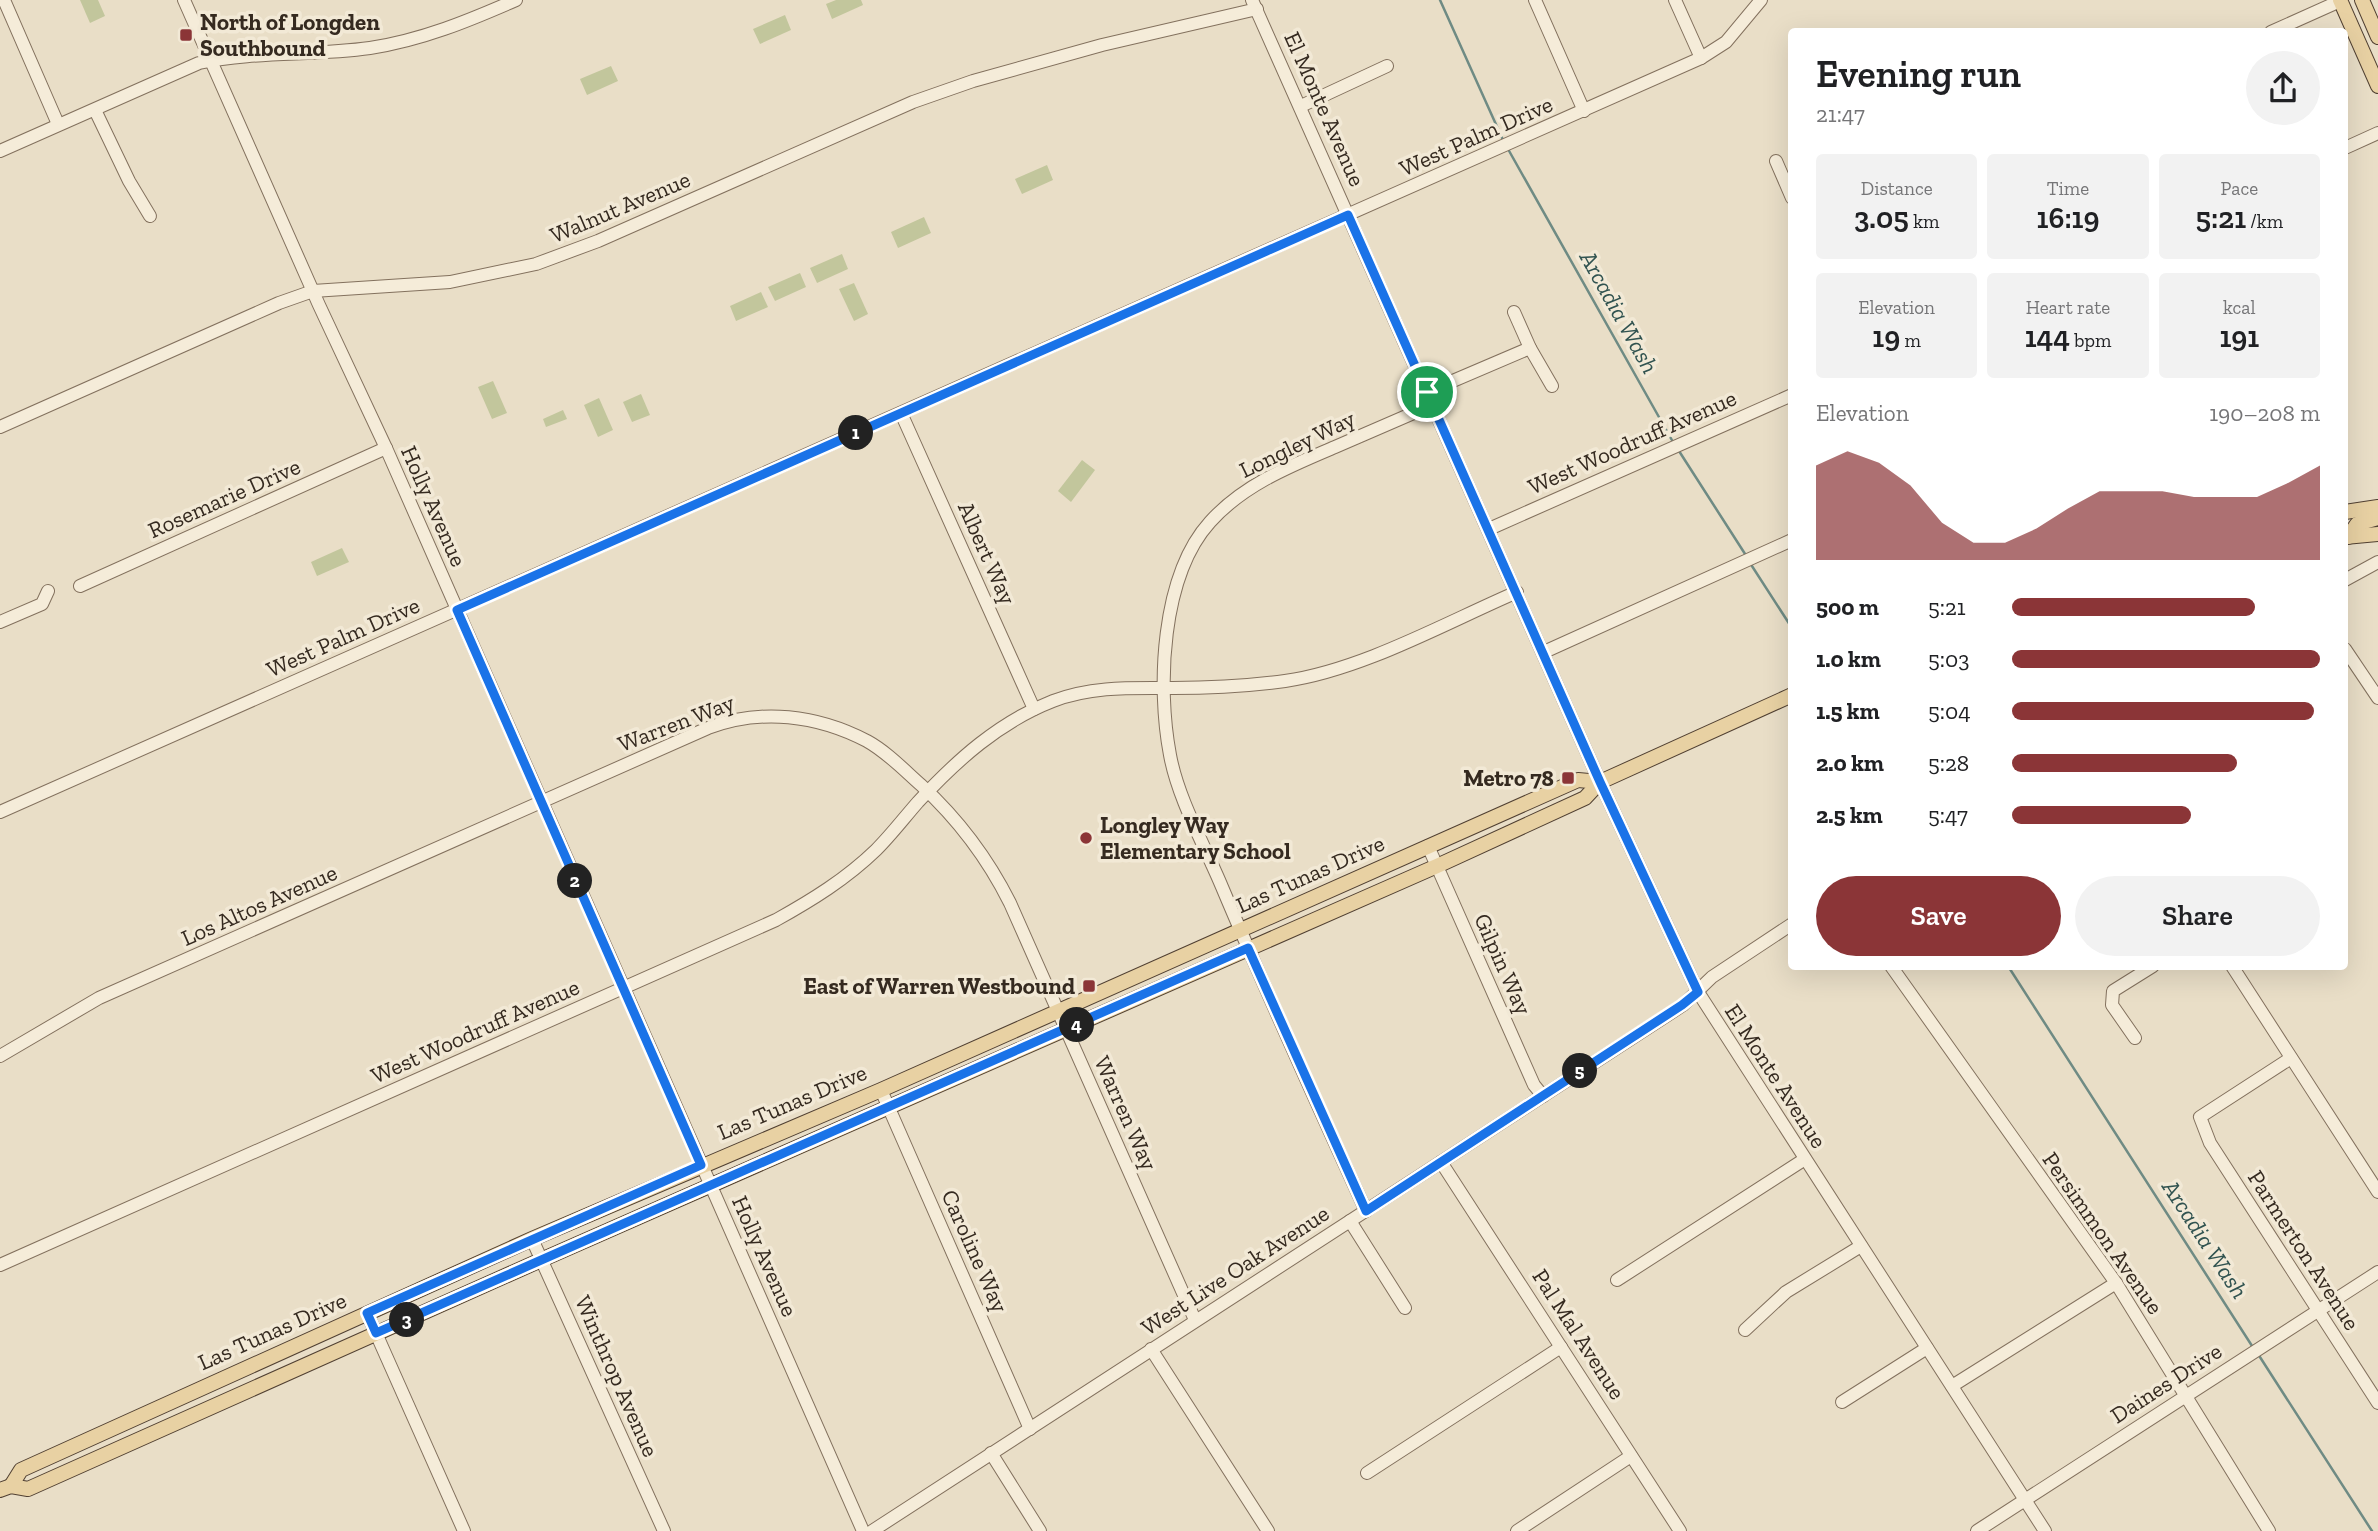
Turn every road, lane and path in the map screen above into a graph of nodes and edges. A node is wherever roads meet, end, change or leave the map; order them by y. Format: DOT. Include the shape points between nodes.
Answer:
graph roads {
  1 [pos="5,0"];
  2 [pos="184,0"];
  3 [pos="516,0"];
  4 [pos="1535,0"];
  5 [pos="1675,0"];
  6 [pos="1761,0"];
  7 [pos="2340,0"];
  8 [pos="2362,0"];
  9 [pos="1254,4"];
  10 [pos="2280,28"];
  11 [pos="2378,37"];
  12 [pos="1701,58"];
  13 [pos="210,60"];
  14 [pos="1387,66"];
  15 [pos="2378,86"];
  16 [pos="1301,106"];
  17 [pos="95,110"];
  18 [pos="1584,111"];
  19 [pos="58,124"];
  20 [pos="2378,134"];
  21 [pos="2348,147"];
  22 [pos="0,150"];
  23 [pos="1776,161"];
  24 [pos="1788,189"];
  25 [pos="1348,215"];
  26 [pos="150,216"];
  27 [pos="313,291"];
  28 [pos="1514,312"];
  29 [pos="1530,348"];
  30 [pos="1552,386"];
  31 [pos="1427,392"];
  32 [pos="1788,397"];
  33 [pos="1432,405"];
  34 [pos="901,413"];
  35 [pos="0,427"];
  36 [pos="386,448"];
  37 [pos="2378,507"];
  38 [pos="2348,512"];
  39 [pos="2378,518"];
  40 [pos="1489,528"];
  41 [pos="2378,534"];
  42 [pos="2348,537"];
  43 [pos="2348,540"];
  44 [pos="1788,542"];
  45 [pos="2378,562"];
  46 [pos="2348,578"];
  47 [pos="80,586"];
  48 [pos="48,591"];
  49 [pos="1517,592"];
  50 [pos="457,610"];
  51 [pos="0,622"];
  52 [pos="1544,652"];
  53 [pos="2348,653"];
  54 [pos="1163,688"];
  55 [pos="1788,697"];
  56 [pos="2378,698"];
  57 [pos="1034,709"];
  58 [pos="1600,782"];
  59 [pos="929,792"];
  60 [pos="541,803"];
  61 [pos="0,811"];
  62 [pos="1428,846"];
  63 [pos="1437,866"];
  64 [pos="1788,927"];
  65 [pos="1241,931"];
  66 [pos="1248,948"];
  67 [pos="1894,970"];
  68 [pos="2146,970"];
  69 [pos="2235,970"];
  70 [pos="623,988"];
  71 [pos="1698,992"];
  72 [pos="1059,1012"];
  73 [pos="1066,1029"];
  74 [pos="2135,1038"];
  75 [pos="0,1056"];
  76 [pos="2291,1058"];
  77 [pos="881,1090"];
  78 [pos="1543,1096"];
  79 [pos="889,1108"];
  80 [pos="1805,1159"];
  81 [pos="1441,1162"];
  82 [pos="701,1165"];
  83 [pos="711,1186"];
  84 [pos="2378,1192"];
  85 [pos="1366,1211"];
  86 [pos="1350,1221"];
  87 [pos="532,1238"];
  88 [pos="1861,1246"];
  89 [pos="541,1260"];
  90 [pos="0,1265"];
  91 [pos="2378,1272"];
  92 [pos="1617,1280"];
  93 [pos="2116,1283"];
  94 [pos="1405,1308"];
  95 [pos="2318,1311"];
  96 [pos="367,1313"];
  97 [pos="1195,1320"];
  98 [pos="1745,1330"];
  99 [pos="376,1333"];
  100 [pos="1561,1347"];
  101 [pos="1927,1348"];
  102 [pos="1151,1349"];
  103 [pos="1952,1386"];
  104 [pos="2186,1395"];
  105 [pos="1842,1402"];
  106 [pos="2378,1403"];
  107 [pos="1030,1429"];
  108 [pos="991,1453"];
  109 [pos="1632,1456"];
  110 [pos="1367,1473"];
  111 [pos="6,1488"];
  112 [pos="2024,1499"];
  113 [pos="460,1530"];
  114 [pos="664,1531"];
  115 [pos="863,1531"];
  116 [pos="872,1531"];
  117 [pos="1040,1531"];
  118 [pos="1268,1531"];
  119 [pos="1517,1531"];
  120 [pos="1679,1531"];
  121 [pos="1977,1531"];
  122 [pos="2045,1531"];
  123 [pos="2269,1531"];
  1 -- 19 [label="street"];
  2 -- 13 [label="street, Holly Avenue"];
  3 -- 13 [label="street" via="408,41"];
  4 -- 18 [label="street"];
  5 -- 12 [label="street"];
  6 -- 12 [label="street, West Palm Drive" via="1726,42"];
  7 -- 10 [label="street"];
  7 -- 15 [label="main road"];
  8 -- 11 [label="main road"];
  9 -- 16 [label="street, El Monte Avenue"];
  9 -- 27 [label="street, Walnut Avenue" via="973,81 537,264 450,282"];
  12 -- 18 [label="street, West Palm Drive"];
  13 -- 17 [label="street"];
  13 -- 27 [label="street, Holly Avenue"];
  14 -- 16 [label="street"];
  16 -- 25 [label="street, El Monte Avenue"];
  17 -- 19 [label="street"];
  17 -- 26 [label="street"];
  18 -- 25 [label="street, West Palm Drive"];
  19 -- 22 [label="street"];
  20 -- 21 [label="street"];
  23 -- 24 [label="street"];
  25 -- 31 [label="street, El Monte Avenue"];
  25 -- 34 [label="street, West Palm Drive"];
  27 -- 35 [label="street, Walnut Avenue"];
  27 -- 36 [label="street, Holly Avenue"];
  28 -- 29 [label="street"];
  29 -- 30 [label="street"];
  29 -- 31 [label="street"];
  31 -- 33 [label="street, El Monte Avenue"];
  32 -- 40 [label="street, West Woodruff Avenue"];
  33 -- 40 [label="street, El Monte Avenue"];
  33 -- 54 [label="street, Longley Way" via="1252,486 1208,524 1193,546 1172,605"];
  34 -- 50 [label="street, West Palm Drive"];
  34 -- 57 [label="street, Albert Way"];
  36 -- 47 [label="street, Rosemarie Drive"];
  36 -- 50 [label="street, Holly Avenue"];
  37 -- 38 [label="main road"];
  39 -- 42 [label="main road" via="2357,524"];
  40 -- 49 [label="street, El Monte Avenue"];
  41 -- 43 [label="main road"];
  44 -- 52 [label="street"];
  45 -- 46 [label="street"];
  48 -- 51 [label="street" via="42,604"];
  49 -- 52 [label="street, El Monte Avenue"];
  49 -- 54 [label="street, West Woodruff Avenue" via="1337,670 1251,685"];
  50 -- 60 [label="street, Holly Avenue"];
  50 -- 61 [label="street, West Palm Drive"];
  52 -- 58 [label="street, El Monte Avenue"];
  53 -- 56 [label="street"];
  54 -- 57 [label="street, West Woodruff Avenue" via="1092,691"];
  54 -- 65 [label="street, Longley Way" via="1170,756 1179,786"];
  55 -- 58 [label="main road, Las Tunas Drive"];
  57 -- 59 [label="street, West Woodruff Avenue" via="983,740"];
  58 -- 62 [label="main road, Las Tunas Drive" via="1581,779"];
  58 -- 63 [label="main road, Las Tunas Drive" via="1585,798"];
  58 -- 71 [label="street, El Monte Avenue"];
  59 -- 60 [label="street, Warren Way" via="869,742 813,720 778,716 727,721"];
  59 -- 70 [label="street, West Woodruff Avenue" via="877,849 806,904"];
  59 -- 72 [label="street, Warren Way" via="993,870"];
  60 -- 70 [label="street, Holly Avenue"];
  60 -- 75 [label="street, Los Altos Avenue" via="99,998"];
  62 -- 63 [label="street, Gilpin Way"];
  62 -- 65 [label="main road, Las Tunas Drive"];
  63 -- 66 [label="main road, Las Tunas Drive"];
  63 -- 78 [label="street, Gilpin Way" via="1534,1085"];
  64 -- 71 [label="street, West Live Oak Avenue" via="1712,977"];
  65 -- 66 [label="street, Longley Way"];
  65 -- 72 [label="main road, Las Tunas Drive"];
  66 -- 73 [label="main road, Las Tunas Drive"];
  66 -- 85 [label="street, Longley Way"];
  67 -- 93 [label="street, Persimmon Avenue"];
  68 -- 74 [label="street" via="2113,991 2112,1005"];
  69 -- 76 [label="street"];
  70 -- 82 [label="street, Holly Avenue"];
  70 -- 90 [label="street, West Woodruff Avenue"];
  71 -- 78 [label="street, West Live Oak Avenue"];
  71 -- 80 [label="street, El Monte Avenue"];
  72 -- 73 [label="street, Warren Way"];
  72 -- 77 [label="main road, Las Tunas Drive"];
  73 -- 79 [label="main road, Las Tunas Drive"];
  73 -- 97 [label="street, Warren Way"];
  76 -- 84 [label="street"];
  76 -- 95 [label="street, Parmerton Avenue" via="2200,1116 2210,1143"];
  77 -- 79 [label="street, Caroline Way"];
  77 -- 82 [label="main road, Las Tunas Drive"];
  78 -- 81 [label="street, West Live Oak Avenue"];
  79 -- 83 [label="main road, Las Tunas Drive"];
  79 -- 107 [label="street, Caroline Way"];
  80 -- 88 [label="street, El Monte Avenue"];
  80 -- 92 [label="street"];
  81 -- 85 [label="street, West Live Oak Avenue"];
  81 -- 100 [label="street, Pal Mal Avenue"];
  82 -- 83 [label="street, Holly Avenue"];
  82 -- 87 [label="main road, Las Tunas Drive"];
  83 -- 89 [label="main road, Las Tunas Drive"];
  83 -- 115 [label="street, Holly Avenue"];
  85 -- 86 [label="street, West Live Oak Avenue"];
  86 -- 94 [label="street"];
  86 -- 97 [label="street, West Live Oak Avenue"];
  87 -- 89 [label="street, Winthrop Avenue"];
  87 -- 96 [label="main road, Las Tunas Drive"];
  88 -- 98 [label="street" via="1786,1292"];
  88 -- 101 [label="street, El Monte Avenue"];
  89 -- 99 [label="main road, Las Tunas Drive"];
  89 -- 114 [label="street, Winthrop Avenue"];
  91 -- 95 [label="street, Daines Drive"];
  93 -- 103 [label="street"];
  93 -- 104 [label="street, Persimmon Avenue"];
  95 -- 104 [label="street, Daines Drive"];
  95 -- 106 [label="street, Parmerton Avenue"];
  96 -- 99 [label="street"];
  96 -- 111 [label="main road, Las Tunas Drive" via="21,1470"];
  97 -- 102 [label="street, West Live Oak Avenue"];
  99 -- 111 [label="main road, Las Tunas Drive" via="28,1489"];
  99 -- 113 [label="street"];
  100 -- 109 [label="street, Pal Mal Avenue"];
  100 -- 110 [label="street"];
  101 -- 103 [label="street, El Monte Avenue"];
  101 -- 105 [label="street"];
  102 -- 107 [label="street, West Live Oak Avenue"];
  102 -- 118 [label="street"];
  103 -- 112 [label="street, El Monte Avenue"];
  104 -- 112 [label="street, Daines Drive"];
  104 -- 123 [label="street, Persimmon Avenue"];
  107 -- 108 [label="street, West Live Oak Avenue"];
  108 -- 116 [label="street, West Live Oak Avenue"];
  108 -- 117 [label="street"];
  109 -- 119 [label="street"];
  109 -- 120 [label="street, Pal Mal Avenue"];
  112 -- 121 [label="street, Daines Drive"];
  112 -- 122 [label="street, El Monte Avenue"];
}
